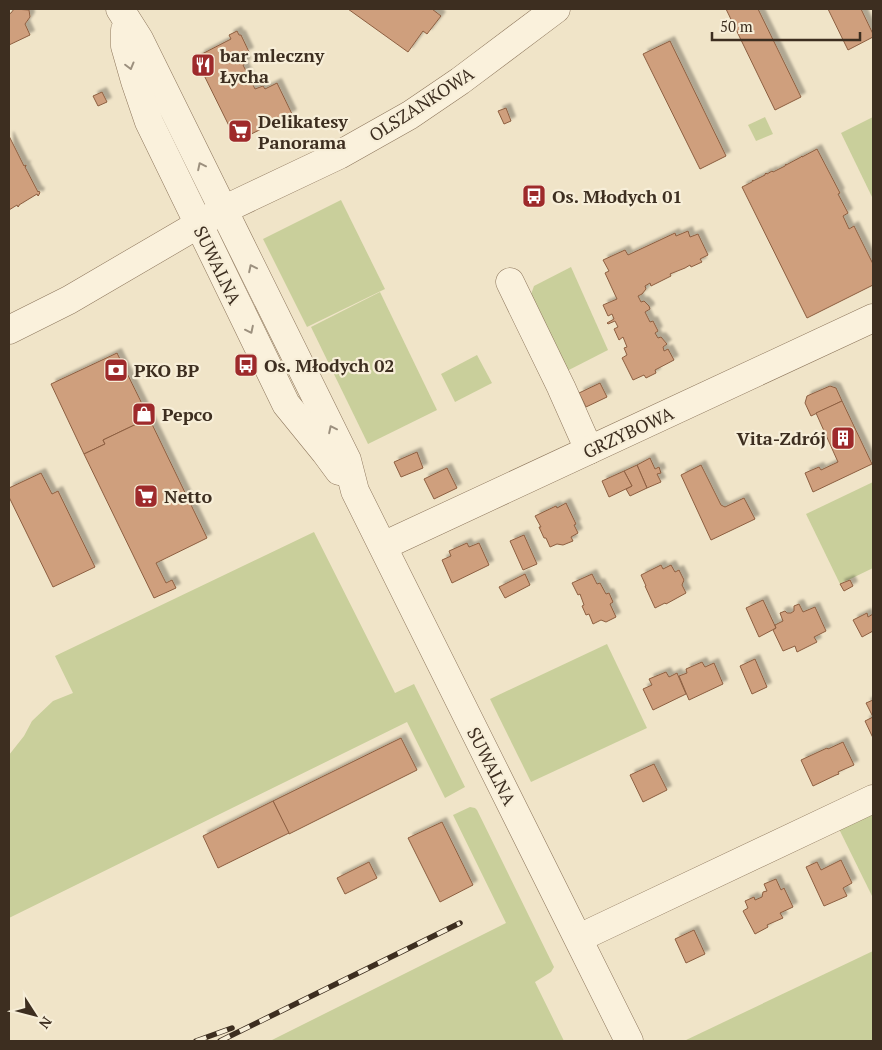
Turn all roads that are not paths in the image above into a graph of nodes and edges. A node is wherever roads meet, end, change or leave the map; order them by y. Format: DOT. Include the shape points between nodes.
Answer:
graph roads {
  1 [pos="556,9"];
  2 [pos="122,14"];
  3 [pos="223,210"];
  4 [pos="199,224"];
  5 [pos="510,282"];
  6 [pos="873,318"];
  7 [pos="9,330"];
  8 [pos="589,450"];
  9 [pos="356,490"];
  10 [pos="383,546"];
  11 [pos="873,799"];
  12 [pos="579,938"];
  13 [pos="629,1041"];
  1 -- 3 [label="street, OLSZANKOWA" via="410,115 339,155"];
  3 -- 2 [label="street, SUWALNA, one-way" via="139,39"];
  2 -- 4 [label="street, SUWALNA, one-way" via="125,46 149,122"];
  3 -- 4 [label="street, OLSZANKOWA"];
  9 -- 3 [label="street, SUWALNA, one-way" via="347,460"];
  4 -- 7 [label="street, OLSZANKOWA" via="69,300"];
  4 -- 9 [label="street, SUWALNA, one-way" via="286,404"];
  5 -- 8 [label="street"];
  6 -- 8 [label="street, GRZYBOWA"];
  8 -- 10 [label="street, GRZYBOWA"];
  9 -- 10 [label="street, SUWALNA"];
  10 -- 12 [label="street, SUWALNA"];
  11 -- 12 [label="street"];
  12 -- 13 [label="street, SUWALNA"];
}
